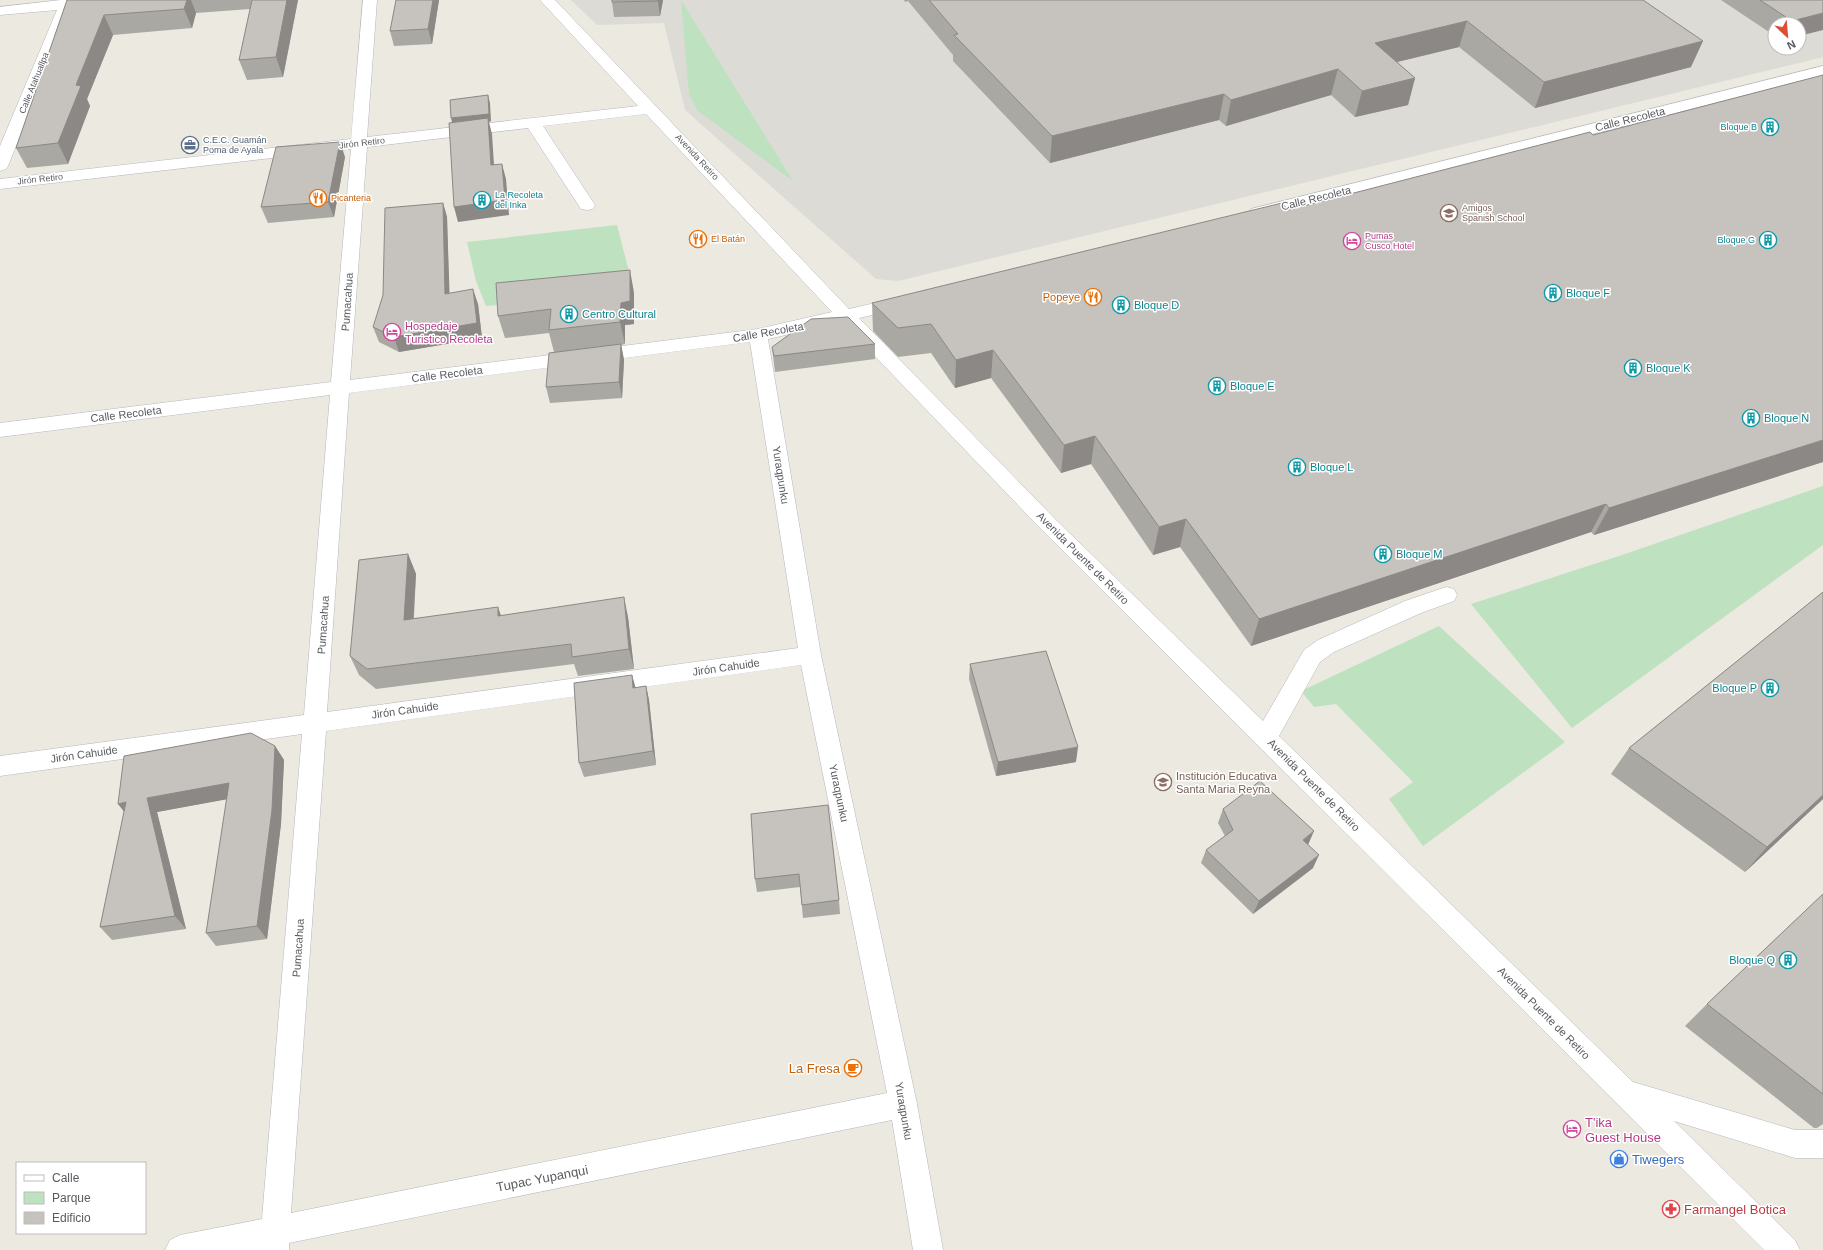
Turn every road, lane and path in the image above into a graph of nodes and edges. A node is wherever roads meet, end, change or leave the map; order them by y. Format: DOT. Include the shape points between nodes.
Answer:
graph roads {
  1 [pos="127,0"];
  2 [pos="370,0"];
  3 [pos="547,0"];
  4 [pos="67,3"];
  5 [pos="0,11"];
  6 [pos="1823,71"];
  7 [pos="652,109"];
  8 [pos="533,123"];
  9 [pos="360,143"];
  10 [pos="0,166"];
  11 [pos="0,184"];
  12 [pos="587,205"];
  13 [pos="1239,218"];
  14 [pos="917,299"];
  15 [pos="846,316"];
  16 [pos="758,335"];
  17 [pos="340,387"];
  18 [pos="0,430"];
  19 [pos="1446,595"];
  20 [pos="810,655"];
  21 [pos="315,722"];
  22 [pos="1266,738"];
  23 [pos="0,766"];
  24 [pos="1626,1094"];
  25 [pos="903,1104"];
  26 [pos="1823,1144"];
  27 [pos="275,1241"];
  28 [pos="180,1250"];
  29 [pos="928,1250"];
  30 [pos="1785,1250"];
  1 -- 4 [label="street"];
  2 -- 9 [label="street, Pumacahua"];
  3 -- 7 [label="street, Avenida Retiro"];
  4 -- 5 [label="street"];
  4 -- 10 [label="street, Calle Atahuallpa"];
  6 -- 13 [label="street, Calle Recoleta"];
  7 -- 8 [label="street, Jirón Retiro"];
  7 -- 15 [label="street, Avenida Retiro"];
  8 -- 9 [label="street, Jirón Retiro"];
  8 -- 12 [label="street"];
  9 -- 11 [label="street, Jirón Retiro"];
  9 -- 17 [label="street, Pumacahua"];
  14 -- 15 [label="street, Calle Recoleta"];
  15 -- 16 [label="street, Calle Recoleta"];
  15 -- 22 [label="street, Avenida Puente de Retiro" via="1049,524"];
  16 -- 17 [label="street, Calle Recoleta"];
  16 -- 20 [label="street, Yuraqpunku"];
  17 -- 18 [label="street, Calle Recoleta"];
  17 -- 21 [label="street, Pumacahua"];
  19 -- 22 [label="street" via="1413,607 1334,643 1312,656"];
  20 -- 21 [label="street, Jirón Cahuide"];
  20 -- 25 [label="street, Yuraqpunku"];
  21 -- 23 [label="street, Jirón Cahuide"];
  21 -- 27 [label="street, Pumacahua"];
  22 -- 24 [label="street, Avenida Puente de Retiro"];
  24 -- 26 [label="street" via="1795,1144"];
  24 -- 30 [label="street, Avenida Puente de Retiro"];
  25 -- 27 [label="street, Tupac Yupanqui"];
  25 -- 29 [label="street, Yuraqpunku"];
  27 -- 28 [label="street, Tupac Yupanqui"];
}
